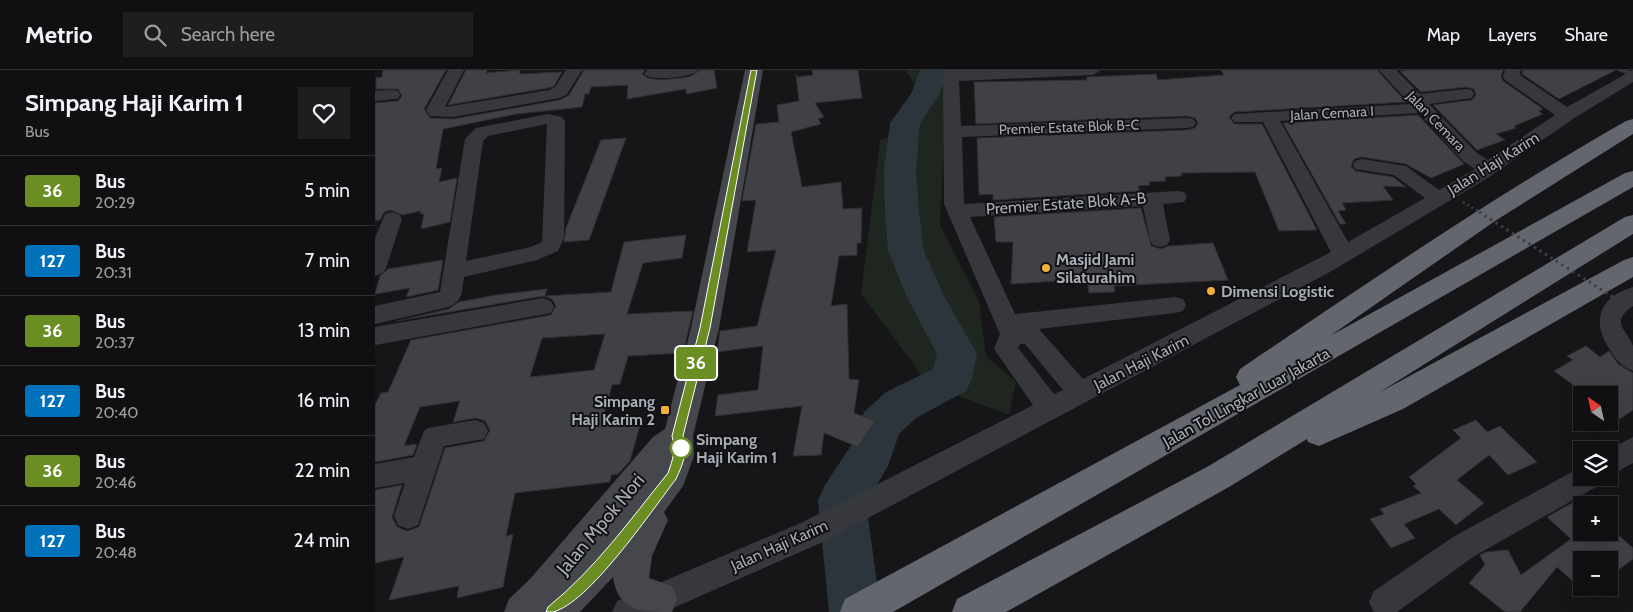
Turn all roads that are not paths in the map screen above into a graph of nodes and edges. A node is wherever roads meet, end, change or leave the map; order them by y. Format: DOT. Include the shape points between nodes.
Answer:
graph roads {
  1 [pos="456,70"];
  2 [pos="574,70"];
  3 [pos="691,70"];
  4 [pos="754,70"];
  5 [pos="1093,70"];
  6 [pos="1387,70"];
  7 [pos="1513,70"];
  8 [pos="1620,70"];
  9 [pos="952,73"];
  10 [pos="652,74"];
  11 [pos="1633,75"];
  12 [pos="1466,94"];
  13 [pos="1419,104"];
  14 [pos="1567,115"];
  15 [pos="1269,116"];
  16 [pos="1240,118"];
  17 [pos="1187,123"];
  18 [pos="1633,125"];
  19 [pos="951,132"];
  20 [pos="1362,165"];
  21 [pos="1488,169"];
  22 [pos="1633,178"];
  23 [pos="1177,197"];
  24 [pos="1152,198"];
  25 [pos="1438,198"];
  26 [pos="955,211"];
  27 [pos="392,219"];
  28 [pos="1633,223"];
  29 [pos="1160,240"];
  30 [pos="1347,252"];
  31 [pos="1633,266"];
  32 [pos="375,268"];
  33 [pos="454,272"];
  34 [pos="1623,296"];
  35 [pos="1175,305"];
  36 [pos="543,307"];
  37 [pos="375,315"];
  38 [pos="1009,329"];
  39 [pos="375,336"];
  40 [pos="1633,361"];
  41 [pos="1079,393"];
  42 [pos="1050,408"];
  43 [pos="475,431"];
  44 [pos="678,436"];
  45 [pos="1633,449"];
  46 [pos="1618,458"];
  47 [pos="424,468"];
  48 [pos="1110,473"];
  49 [pos="375,476"];
  50 [pos="672,476"];
  51 [pos="1218,478"];
  52 [pos="1573,485"];
  53 [pos="408,516"];
  54 [pos="659,599"];
  55 [pos="1385,602"];
  56 [pos="522,612"];
  57 [pos="553,612"];
  58 [pos="628,612"];
  59 [pos="858,612"];
  60 [pos="970,612"];
  1 -- 2 [label="street" via="436,112 453,112 554,94 561,90"];
  3 -- 10 [label="street"];
  4 -- 44 [label="main road, Jalan Mpok Nori" via="705,328"];
  5 -- 9 [label="street"];
  6 -- 13 [label="street, Jalan Cemara"];
  7 -- 14 [label="street" via="1511,77"];
  8 -- 11 [label="lane"];
  9 -- 19 [label="street"];
  11 -- 14 [label="street, Jalan Haji Karim"];
  12 -- 13 [label="street, Jalan Cemara I"];
  13 -- 15 [label="street, Jalan Cemara I"];
  13 -- 21 [label="street, Jalan Cemara" via="1470,157"];
  14 -- 21 [label="street, Jalan Haji Karim"];
  15 -- 16 [label="street, Jalan Cemara I"];
  15 -- 30 [label="street" via="1337,244"];
  17 -- 19 [label="street, Premier Estate Blok B-C"];
  18 -- 48 [label="highway" via="1484,215"];
  19 -- 26 [label="street"];
  20 -- 25 [label="street" via="1399,170"];
  21 -- 25 [label="street, Jalan Haji Karim"];
  22 -- 48 [label="highway, Jalan Tol Lingkar Luar Jakarta"];
  23 -- 24 [label="street, Premier Estate Blok A-B"];
  24 -- 26 [label="street, Premier Estate Blok A-B"];
  24 -- 29 [label="street"];
  25 -- 30 [label="street, Jalan Haji Karim"];
  26 -- 38 [label="street"];
  27 -- 32 [label="street"];
  28 -- 51 [label="highway"];
  30 -- 41 [label="street, Jalan Haji Karim"];
  31 -- 51 [label="highway" via="1393,400"];
  33 -- 33 [label="street" via="474,139 482,132 548,119 556,121 554,238 551,246 537,253"];
  33 -- 37 [label="street" via="450,297 446,300"];
  34 -- 40 [label="street" via="1610,320 1615,339"];
  35 -- 38 [label="street" via="1042,320"];
  36 -- 39 [label="street"];
  38 -- 41 [label="street" via="1032,336"];
  38 -- 42 [label="street" via="1006,349"];
  41 -- 42 [label="street, Jalan Haji Karim"];
  42 -- 54 [label="street, Jalan Haji Karim" via="813,532"];
  43 -- 47 [label="street" via="435,437"];
  44 -- 50 [label="main road, Jalan Mpok Nori" via="681,448"];
  44 -- 56 [label="main road, Jalan Mpok Nori" via="664,447 543,592"];
  45 -- 46 [label="street"];
  47 -- 49 [label="street"];
  47 -- 53 [label="street"];
  48 -- 59 [label="highway, Jalan Tol Lingkar Luar Jakarta"];
  50 -- 54 [label="main road" via="633,559 631,571 631,582 636,591"];
  50 -- 57 [label="main road, Jalan Mpok Nori" via="600,568"];
  51 -- 60 [label="highway"];
  52 -- 55 [label="street" via="1463,547"];
  54 -- 58 [label="street, Jalan Haji Karim"];
}
